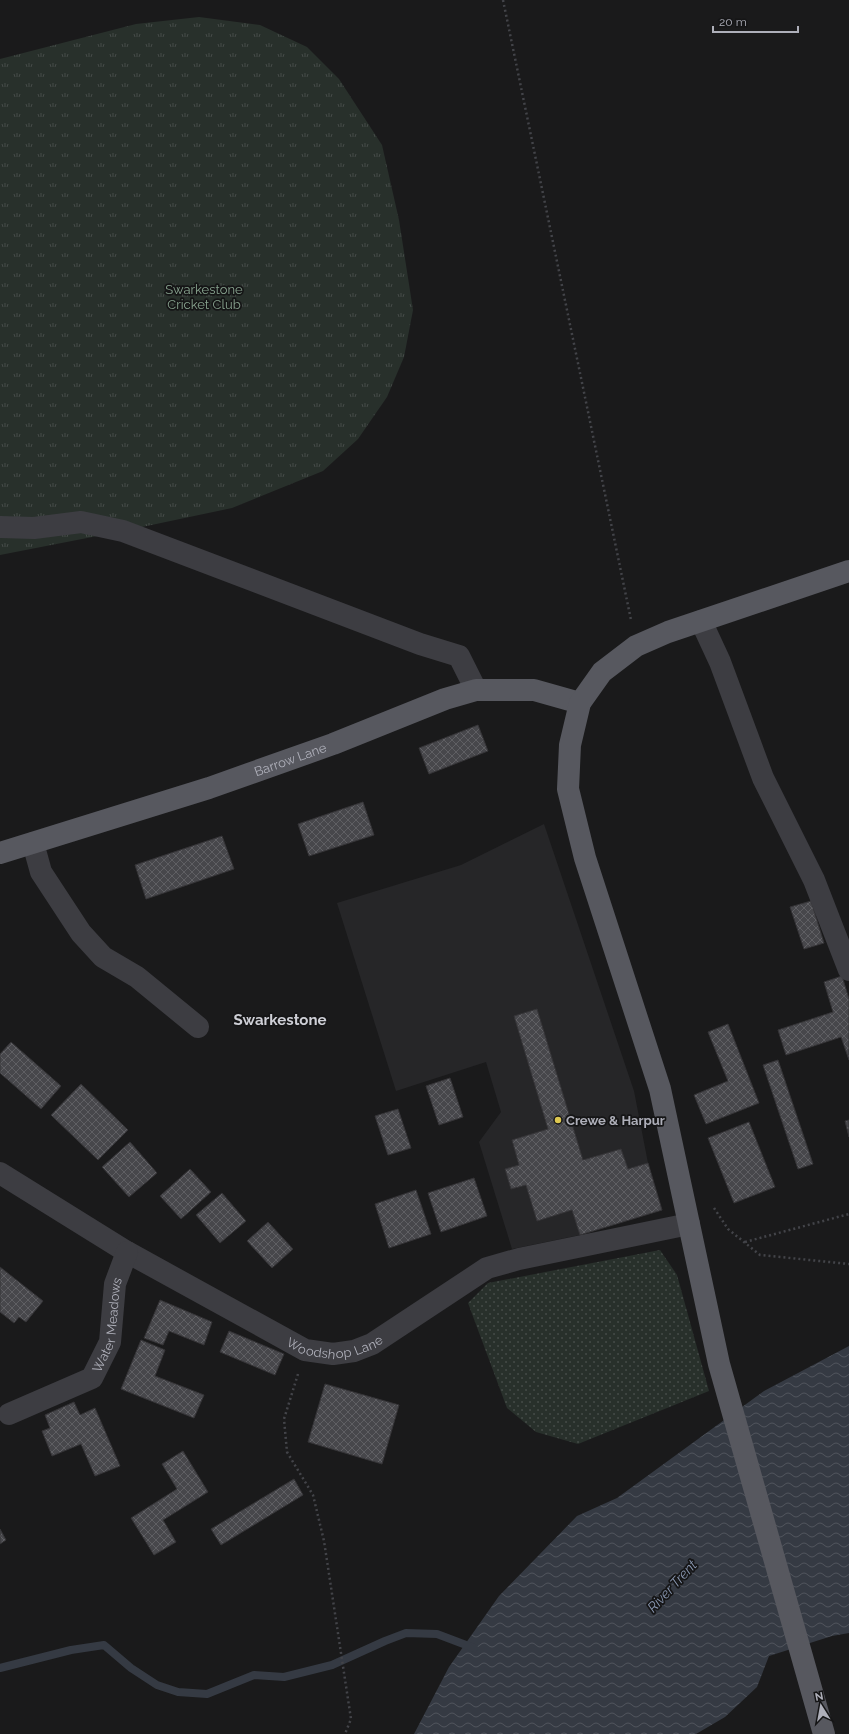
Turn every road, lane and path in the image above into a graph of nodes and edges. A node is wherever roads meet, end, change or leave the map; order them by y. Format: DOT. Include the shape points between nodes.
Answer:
graph roads {
  1 [pos="503,0"];
  2 [pos="0,527"];
  3 [pos="849,571"];
  4 [pos="701,621"];
  5 [pos="636,646"];
  6 [pos="476,690"];
  7 [pos="580,703"];
  8 [pos="33,843"];
  9 [pos="0,853"];
  10 [pos="849,970"];
  11 [pos="198,1027"];
  12 [pos="0,1173"];
  13 [pos="710,1204"];
  14 [pos="849,1214"];
  15 [pos="689,1224"];
  16 [pos="744,1242"];
  17 [pos="127,1252"];
  18 [pos="849,1264"];
  19 [pos="305,1350"];
  20 [pos="9,1414"];
  21 [pos="345,1734"];
  22 [pos="824,1734"];
  1 -- 5 [label="path"];
  2 -- 6 [label="street" via="34,528 81,522 123,531 420,644 459,656"];
  3 -- 4 [label="main road"];
  4 -- 5 [label="main road"];
  4 -- 10 [label="street" via="720,662 763,778 814,880"];
  5 -- 7 [label="main road" via="602,672"];
  6 -- 7 [label="main road, Barrow Lane" via="534,690"];
  6 -- 8 [label="main road, Barrow Lane" via="444,699 332,744 209,788"];
  7 -- 15 [label="main road" via="570,745 568,789 587,865 660,1089"];
  8 -- 9 [label="main road, Barrow Lane"];
  8 -- 11 [label="street" via="41,872 81,933 103,957 137,977"];
  12 -- 17 [label="street, Woodshop Lane"];
  13 -- 16 [label="path" via="728,1229"];
  14 -- 16 [label="path"];
  15 -- 19 [label="street, Woodshop Lane" via="487,1268 372,1344 354,1351 334,1354"];
  15 -- 22 [label="main road" via="719,1364"];
  16 -- 18 [label="path" via="760,1255"];
  17 -- 19 [label="street, Woodshop Lane"];
  17 -- 20 [label="street, Water Meadows" via="115,1284 110,1342 92,1378"];
  19 -- 21 [label="path" via="284,1419 287,1452 313,1495 324,1541 351,1719"];
}
